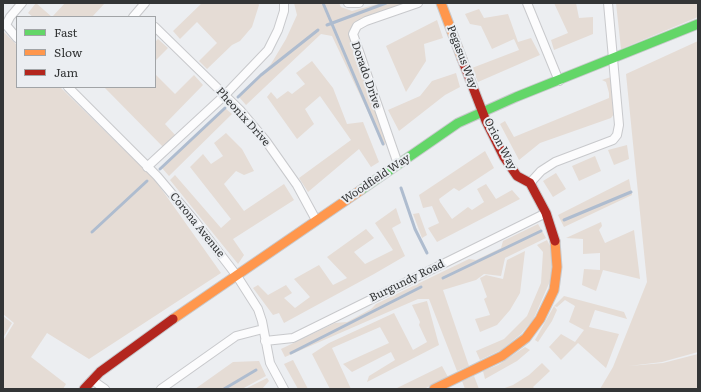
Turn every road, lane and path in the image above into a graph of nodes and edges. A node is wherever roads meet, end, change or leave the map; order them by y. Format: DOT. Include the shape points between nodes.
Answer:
graph roads {
  1 [pos="22,3"];
  2 [pos="145,3"];
  3 [pos="284,3"];
  4 [pos="348,3"];
  5 [pos="359,3"];
  6 [pos="418,3"];
  7 [pos="441,3"];
  8 [pos="527,3"];
  9 [pos="608,3"];
  10 [pos="138,15"];
  11 [pos="698,24"];
  12 [pos="156,28"];
  13 [pos="16,37"];
  14 [pos="613,59"];
  15 [pos="559,81"];
  16 [pos="69,88"];
  17 [pos="225,95"];
  18 [pos="483,112"];
  19 [pos="398,164"];
  20 [pos="147,167"];
  21 [pos="530,183"];
  22 [pos="546,213"];
  23 [pos="316,220"];
  24 [pos="237,276"];
  25 [pos="263,329"];
  26 [pos="265,341"];
  27 [pos="92,380"];
  28 [pos="84,389"];
  29 [pos="105,389"];
  30 [pos="160,389"];
  31 [pos="284,389"];
  32 [pos="434,389"];
  1 -- 13 [label="street" via="6,24"];
  2 -- 10 [label="street"];
  3 -- 17 [label="street" via="278,30 268,50"];
  4 -- 5 [label="street"];
  6 -- 19 [label="street, Dorado Drive" via="366,21 357,26 353,34"];
  7 -- 18 [label="street, Pegasus Way"];
  8 -- 15 [label="street"];
  9 -- 14 [label="street"];
  11 -- 14 [label="street, Woodfield Way"];
  12 -- 17 [label="street, Pheonix Drive"];
  14 -- 15 [label="street, Woodfield Way"];
  14 -- 21 [label="street" via="618,135 613,140 555,162 541,171"];
  15 -- 18 [label="street, Woodfield Way"];
  16 -- 20 [label="street, Corona Avenue"];
  17 -- 20 [label="street"];
  17 -- 23 [label="street, Pheonix Drive" via="266,141 297,186"];
  18 -- 19 [label="street, Woodfield Way" via="458,123"];
  18 -- 21 [label="street, Orion Way" via="504,157 517,176"];
  19 -- 23 [label="street, Woodfield Way"];
  20 -- 24 [label="street, Corona Avenue" via="194,220"];
  21 -- 22 [label="street, Orion Way"];
  22 -- 26 [label="street, Burgundy Road" via="293,338"];
  22 -- 32 [label="street, Orion Way" via="555,236 557,267 554,290 540,319 526,338 502,356"];
  23 -- 24 [label="street, Woodfield Way"];
  24 -- 25 [label="street, Corona Avenue" via="258,309"];
  24 -- 27 [label="street, Woodfield Way" via="112,363"];
  25 -- 26 [label="street, Corona Avenue"];
  25 -- 30 [label="street" via="236,336"];
  26 -- 31 [label="street, Corona Avenue" via="270,363"];
  27 -- 28 [label="street, Woodfield Way"];
  27 -- 29 [label="street"];
}
